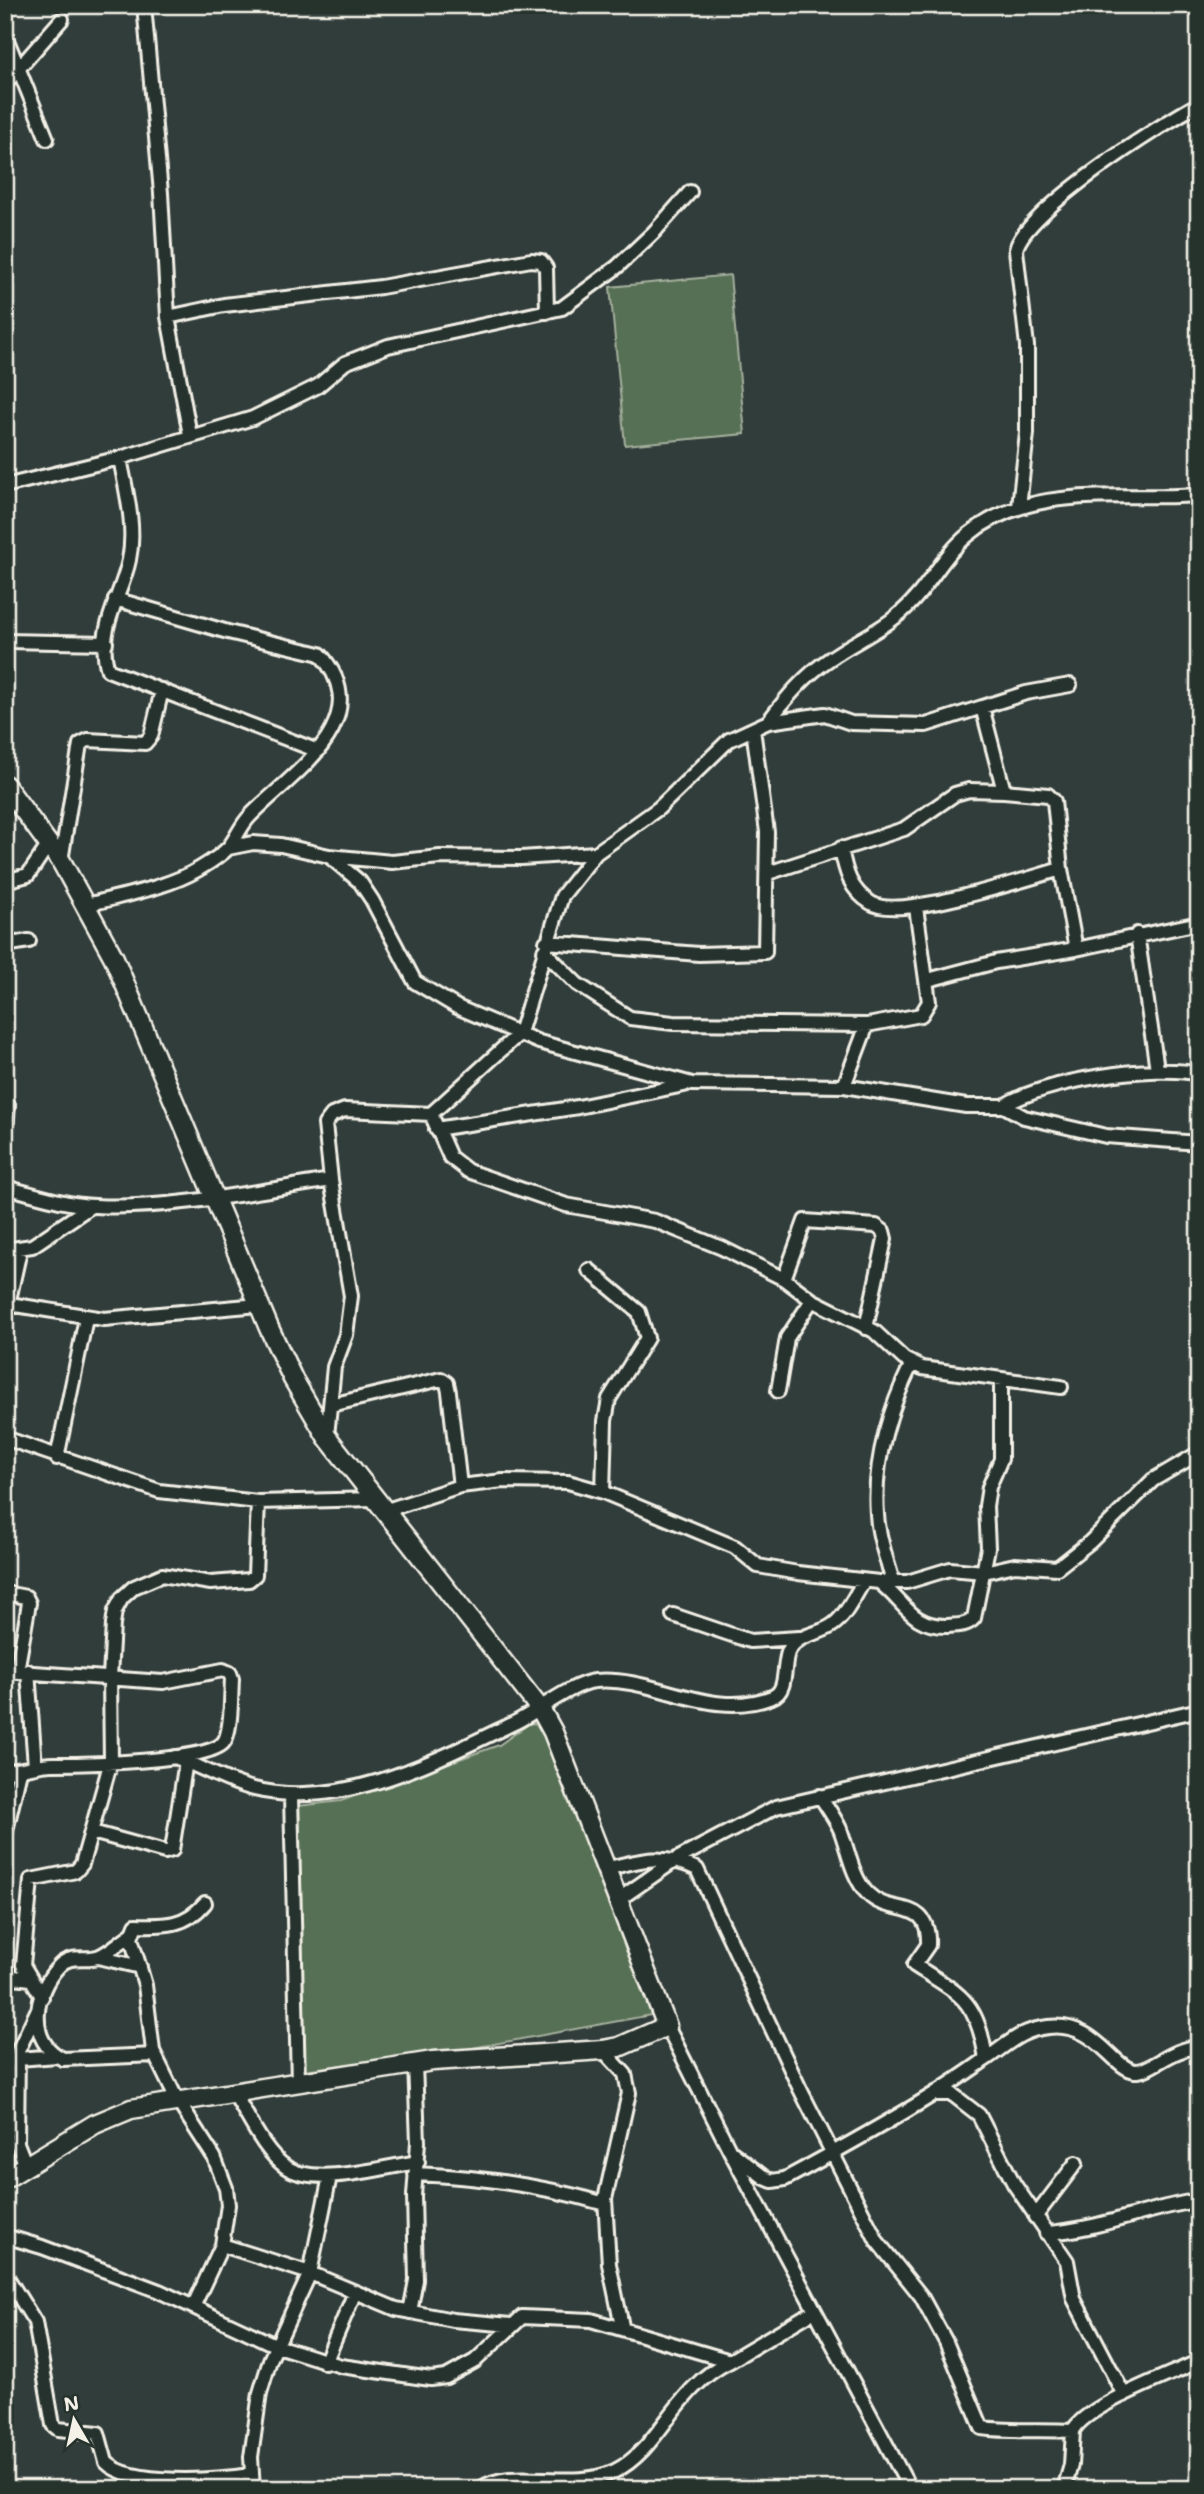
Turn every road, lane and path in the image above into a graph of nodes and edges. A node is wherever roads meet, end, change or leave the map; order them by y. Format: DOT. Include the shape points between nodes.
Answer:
graph roads {
  1 [pos="144,5"];
  2 [pos="62,19"];
  3 [pos="5,35"];
  4 [pos="19,67"];
  5 [pos="5,84"];
  6 [pos="1199,104"];
  7 [pos="47,139"];
  8 [pos="690,192"];
  9 [pos="547,313"];
  10 [pos="167,317"];
  11 [pos="190,435"];
  12 [pos="120,458"];
  13 [pos="5,486"];
  14 [pos="1199,495"];
  15 [pos="1019,507"];
  16 [pos="116,599"];
  17 [pos="5,641"];
  18 [pos="106,643"];
  19 [pos="1070,685"];
  20 [pos="162,690"];
  21 [pos="982,707"];
  22 [pos="768,722"];
  23 [pos="753,729"];
  24 [pos="318,751"];
  25 [pos="5,785"];
  26 [pos="1004,791"];
  27 [pos="49,844"];
  28 [pos="228,848"];
  29 [pos="841,848"];
  30 [pos="596,853"];
  31 [pos="329,856"];
  32 [pos="61,861"];
  33 [pos="1061,869"];
  34 [pos="768,873"];
  35 [pos="5,881"];
  36 [pos="87,905"];
  37 [pos="916,907"];
  38 [pos="1199,923"];
  39 [pos="1137,934"];
  40 [pos="29,941"];
  41 [pos="5,945"];
  42 [pos="545,946"];
  43 [pos="1076,949"];
  44 [pos="928,980"];
  45 [pos="867,1026"];
  46 [pos="520,1032"];
  47 [pos="1157,1069"];
  48 [pos="1199,1074"];
  49 [pos="692,1084"];
  50 [pos="844,1086"];
  51 [pos="5,1103"];
  52 [pos="1004,1105"];
  53 [pos="430,1114"];
  54 [pos="436,1129"];
  55 [pos="1199,1143"];
  56 [pos="5,1144"];
  57 [pos="331,1180"];
  58 [pos="5,1188"];
  59 [pos="214,1198"];
  60 [pos="91,1206"];
  61 [pos="5,1250"];
  62 [pos="20,1250"];
  63 [pos="589,1269"];
  64 [pos="784,1279"];
  65 [pos="812,1300"];
  66 [pos="9,1304"];
  67 [pos="259,1305"];
  68 [pos="5,1318"];
  69 [pos="86,1318"];
  70 [pos="866,1328"];
  71 [pos="912,1363"];
  72 [pos="1001,1379"];
  73 [pos="1061,1387"];
  74 [pos="778,1391"];
  75 [pos="331,1405"];
  76 [pos="327,1437"];
  77 [pos="5,1438"];
  78 [pos="1199,1454"];
  79 [pos="57,1458"];
  80 [pos="460,1486"];
  81 [pos="603,1492"];
  82 [pos="258,1502"];
  83 [pos="379,1505"];
  84 [pos="985,1572"];
  85 [pos="864,1581"];
  86 [pos="879,1582"];
  87 [pos="893,1582"];
  88 [pos="5,1593"];
  89 [pos="673,1615"];
  90 [pos="799,1638"];
  91 [pos="17,1671"];
  92 [pos="110,1677"];
  93 [pos="541,1710"];
  94 [pos="1199,1710"];
  95 [pos="181,1759"];
  96 [pos="111,1761"];
  97 [pos="35,1766"];
  98 [pos="5,1771"];
  99 [pos="20,1771"];
  100 [pos="290,1796"];
  101 [pos="820,1796"];
  102 [pos="92,1832"];
  103 [pos="5,1835"];
  104 [pos="677,1859"];
  105 [pos="606,1869"];
  106 [pos="618,1900"];
  107 [pos="205,1903"];
  108 [pos="131,1935"];
  109 [pos="98,1957"];
  110 [pos="140,1967"];
  111 [pos="5,1976"];
  112 [pos="31,1979"];
  113 [pos="40,2003"];
  114 [pos="667,2026"];
  115 [pos="1199,2048"];
  116 [pos="603,2050"];
  117 [pos="155,2055"];
  118 [pos="57,2056"];
  119 [pos="986,2059"];
  120 [pos="12,2060"];
  121 [pos="415,2064"];
  122 [pos="298,2082"];
  123 [pos="233,2092"];
  124 [pos="933,2094"];
  125 [pos="177,2100"];
  126 [pos="730,2151"];
  127 [pos="832,2154"];
  128 [pos="1076,2163"];
  129 [pos="26,2166"];
  130 [pos="416,2168"];
  131 [pos="330,2176"];
  132 [pos="5,2179"];
  133 [pos="605,2204"];
  134 [pos="1199,2208"];
  135 [pos="1035,2217"];
  136 [pos="1046,2233"];
  137 [pos="5,2236"];
  138 [pos="222,2245"];
  139 [pos="310,2273"];
  140 [pos="5,2274"];
  141 [pos="355,2292"];
  142 [pos="194,2305"];
  143 [pos="814,2311"];
  144 [pos="410,2312"];
  145 [pos="511,2325"];
  146 [pos="622,2326"];
  147 [pos="277,2346"];
  148 [pos="730,2361"];
  149 [pos="1199,2361"];
  150 [pos="326,2363"];
  151 [pos="1124,2395"];
  152 [pos="1073,2431"];
  153 [pos="251,2475"];
  154 [pos="175,2483"];
  155 [pos="253,2489"];
  156 [pos="480,2489"];
  157 [pos="910,2489"];
  158 [pos="1064,2489"];
  1 -- 10 [label="street"];
  2 -- 4 [label="street"];
  3 -- 4 [label="street"];
  4 -- 5 [label="street"];
  4 -- 7 [label="street"];
  6 -- 15 [label="street" via="1112,157 1037,219 1018,241 1027,346 1027,433"];
  8 -- 9 [label="street" via="617,267 569,303"];
  9 -- 10 [label="street" via="546,268 541,261 531,260"];
  9 -- 11 [label="street" via="388,346 345,363 318,386 270,411"];
  10 -- 11 [label="street"];
  11 -- 12 [label="street"];
  12 -- 13 [label="street"];
  12 -- 16 [label="street" via="131,543"];
  14 -- 15 [label="street" via="1044,499"];
  15 -- 22 [label="street" via="968,535 919,597 802,680"];
  16 -- 18 [label="street"];
  16 -- 24 [label="street" via="320,654 338,682 341,702 337,719"];
  17 -- 18 [label="street"];
  18 -- 20 [label="street" via="108,670"];
  19 -- 21 [label="street"];
  20 -- 24 [label="street"];
  20 -- 32 [label="street" via="151,736 145,743 88,740 80,744"];
  21 -- 22 [label="street" via="926,725 851,723 825,715"];
  21 -- 26 [label="street"];
  22 -- 23 [label="street"];
  23 -- 30 [label="street" via="729,740 659,808"];
  23 -- 34 [label="street"];
  24 -- 28 [label="street" via="247,819"];
  25 -- 27 [label="street"];
  26 -- 29 [label="street" via="955,794 904,829"];
  26 -- 33 [label="street" via="1053,798"];
  27 -- 32 [label="street"];
  27 -- 35 [label="street" via="27,875"];
  28 -- 31 [label="street" via="253,843 281,845"];
  28 -- 36 [label="street" via="196,871"];
  29 -- 34 [label="street"];
  29 -- 37 [label="street" via="847,877 870,903 884,909"];
  30 -- 31 [label="street" via="521,858 440,856 392,862"];
  30 -- 42 [label="street" via="562,897"];
  31 -- 46 [label="street" via="360,882 415,982 457,1007"];
  32 -- 36 [label="street"];
  33 -- 37 [label="street"];
  33 -- 43 [label="street"];
  34 -- 42 [label="street" via="767,949 761,955"];
  36 -- 59 [label="street" via="125,983"];
  37 -- 44 [label="street"];
  38 -- 39 [label="street"];
  39 -- 43 [label="street"];
  39 -- 47 [label="street"];
  40 -- 41 [label="street"];
  42 -- 45 [label="street" via="577,984 630,1018 673,1023"];
  42 -- 46 [label="street"];
  43 -- 44 [label="street" via="996,962"];
  44 -- 45 [label="street" via="929,1002 921,1015"];
  45 -- 50 [label="street"];
  46 -- 49 [label="street" via="584,1056"];
  46 -- 53 [label="street"];
  47 -- 48 [label="street"];
  47 -- 52 [label="street" via="1036,1089"];
  49 -- 50 [label="street"];
  49 -- 54 [label="street"];
  50 -- 52 [label="street" via="966,1106"];
  51 -- 56 [label="street"];
  52 -- 55 [label="street" via="1024,1117 1106,1136"];
  53 -- 54 [label="street"];
  53 -- 57 [label="street" via="345,1110 332,1115 325,1124"];
  54 -- 64 [label="street" via="450,1157 468,1171 566,1205 655,1222"];
  57 -- 59 [label="street"];
  57 -- 75 [label="street" via="351,1296 346,1335 334,1367"];
  58 -- 60 [label="street"];
  59 -- 60 [label="street"];
  59 -- 67 [label="street"];
  60 -- 62 [label="street" via="45,1239"];
  61 -- 62 [label="street"];
  62 -- 66 [label="street"];
  63 -- 81 [label="street" via="639,1312 647,1338 609,1399"];
  64 -- 65 [label="street"];
  64 -- 70 [label="street" via="806,1220 876,1226 885,1240"];
  65 -- 70 [label="street"];
  65 -- 74 [label="street" via="787,1338"];
  66 -- 68 [label="street"];
  66 -- 69 [label="street"];
  67 -- 69 [label="street"];
  67 -- 76 [label="street" via="293,1379"];
  69 -- 79 [label="street"];
  70 -- 71 [label="street"];
  71 -- 72 [label="street"];
  71 -- 87 [label="street" via="891,1408 878,1476 877,1515"];
  72 -- 73 [label="street"];
  72 -- 84 [label="street" via="1001,1459 986,1506"];
  75 -- 76 [label="street"];
  75 -- 80 [label="street" via="441,1379 449,1392"];
  76 -- 83 [label="street"];
  77 -- 79 [label="street"];
  78 -- 84 [label="street" via="1153,1480 1090,1542 1056,1568 1015,1565"];
  79 -- 82 [label="street" via="159,1491"];
  80 -- 81 [label="street" via="568,1482"];
  80 -- 83 [label="street"];
  81 -- 85 [label="street" via="735,1547 758,1566"];
  82 -- 83 [label="street"];
  82 -- 92 [label="street" via="255,1575 249,1580 211,1583 162,1575 134,1587 115,1611"];
  83 -- 93 [label="street"];
  84 -- 86 [label="street" via="979,1581 974,1618 962,1625 922,1623"];
  84 -- 87 [label="street" via="950,1569"];
  85 -- 86 [label="street"];
  85 -- 90 [label="street" via="832,1626"];
  86 -- 87 [label="street"];
  88 -- 91 [label="street" via="26,1597 29,1603"];
  89 -- 90 [label="street" via="750,1641"];
  90 -- 93 [label="street" via="788,1652 776,1696 722,1706 624,1682 594,1681 581,1684"];
  91 -- 92 [label="street"];
  91 -- 97 [label="street"];
  92 -- 95 [label="street" via="163,1682 223,1670 230,1673 228,1734 223,1743"];
  92 -- 96 [label="street"];
  93 -- 100 [label="street" via="440,1757 379,1779 327,1794"];
  93 -- 105 [label="street" via="562,1750"];
  94 -- 101 [label="street"];
  95 -- 96 [label="street"];
  95 -- 100 [label="street" via="241,1785"];
  95 -- 102 [label="street" via="169,1852"];
  96 -- 97 [label="street"];
  96 -- 102 [label="street"];
  97 -- 99 [label="street"];
  98 -- 99 [label="street"];
  99 -- 103 [label="street"];
  100 -- 122 [label="street"];
  101 -- 104 [label="street" via="776,1807"];
  101 -- 119 [label="street" via="869,1895 913,1910 925,1922 928,1945 914,1965 954,1990 973,2009"];
  102 -- 112 [label="street" via="80,1869 31,1880 23,1965"];
  104 -- 105 [label="street" via="635,1861"];
  104 -- 106 [label="street"];
  104 -- 127 [label="street" via="697,1869 712,1897"];
  105 -- 106 [label="street"];
  106 -- 114 [label="street"];
  107 -- 108 [label="street" via="183,1922 136,1925"];
  108 -- 109 [label="street"];
  108 -- 110 [label="street"];
  109 -- 110 [label="street"];
  109 -- 113 [label="street" via="72,1958 58,1966"];
  110 -- 117 [label="street"];
  111 -- 112 [label="street"];
  112 -- 113 [label="street"];
  113 -- 118 [label="street" via="40,2038"];
  113 -- 120 [label="street"];
  114 -- 116 [label="street"];
  114 -- 126 [label="street"];
  115 -- 119 [label="street" via="1174,2051 1136,2071 1085,2034 1052,2026 1030,2029 1008,2040"];
  116 -- 121 [label="street"];
  116 -- 133 [label="street" via="625,2074 629,2092"];
  117 -- 118 [label="street" via="83,2061"];
  117 -- 125 [label="street"];
  118 -- 120 [label="street"];
  119 -- 124 [label="street"];
  120 -- 129 [label="street" via="17,2143"];
  121 -- 122 [label="street"];
  121 -- 130 [label="street"];
  122 -- 123 [label="street"];
  123 -- 125 [label="street"];
  123 -- 131 [label="street" via="280,2162 294,2171"];
  124 -- 127 [label="street"];
  124 -- 135 [label="street" via="952,2094 979,2115"];
  125 -- 129 [label="street" via="114,2114"];
  125 -- 138 [label="street" via="222,2174 228,2204"];
  126 -- 127 [label="street" via="772,2181 785,2179"];
  126 -- 143 [label="street"];
  127 -- 152 [label="street" via="877,2241 921,2296 946,2342 977,2423 982,2428 1012,2432"];
  128 -- 135 [label="street"];
  129 -- 132 [label="street"];
  130 -- 131 [label="street"];
  130 -- 133 [label="street" via="561,2191"];
  130 -- 144 [label="street" via="416,2280"];
  131 -- 139 [label="street"];
  133 -- 146 [label="street" via="609,2264"];
  134 -- 136 [label="street" via="1189,2202 1132,2213 1094,2227"];
  135 -- 136 [label="street"];
  136 -- 151 [label="street" via="1066,2261 1074,2299"];
  137 -- 142 [label="street"];
  138 -- 139 [label="street"];
  138 -- 142 [label="street"];
  139 -- 141 [label="street"];
  139 -- 147 [label="street"];
  140 -- 154 [label="street" via="35,2322 53,2425 98,2433 112,2468"];
  141 -- 144 [label="street"];
  141 -- 150 [label="street"];
  142 -- 147 [label="street"];
  143 -- 148 [label="street"];
  143 -- 157 [label="street"];
  144 -- 145 [label="street"];
  145 -- 146 [label="street" via="530,2316"];
  145 -- 150 [label="street" via="457,2374 439,2379"];
  146 -- 148 [label="street"];
  147 -- 150 [label="street"];
  147 -- 153 [label="street" via="256,2409"];
  148 -- 156 [label="street" via="701,2377 640,2451 619,2469 565,2482 504,2479"];
  149 -- 151 [label="street"];
  151 -- 152 [label="street" via="1077,2421"];
  152 -- 158 [label="street"];
  153 -- 154 [label="street"];
  153 -- 155 [label="street"];
}
